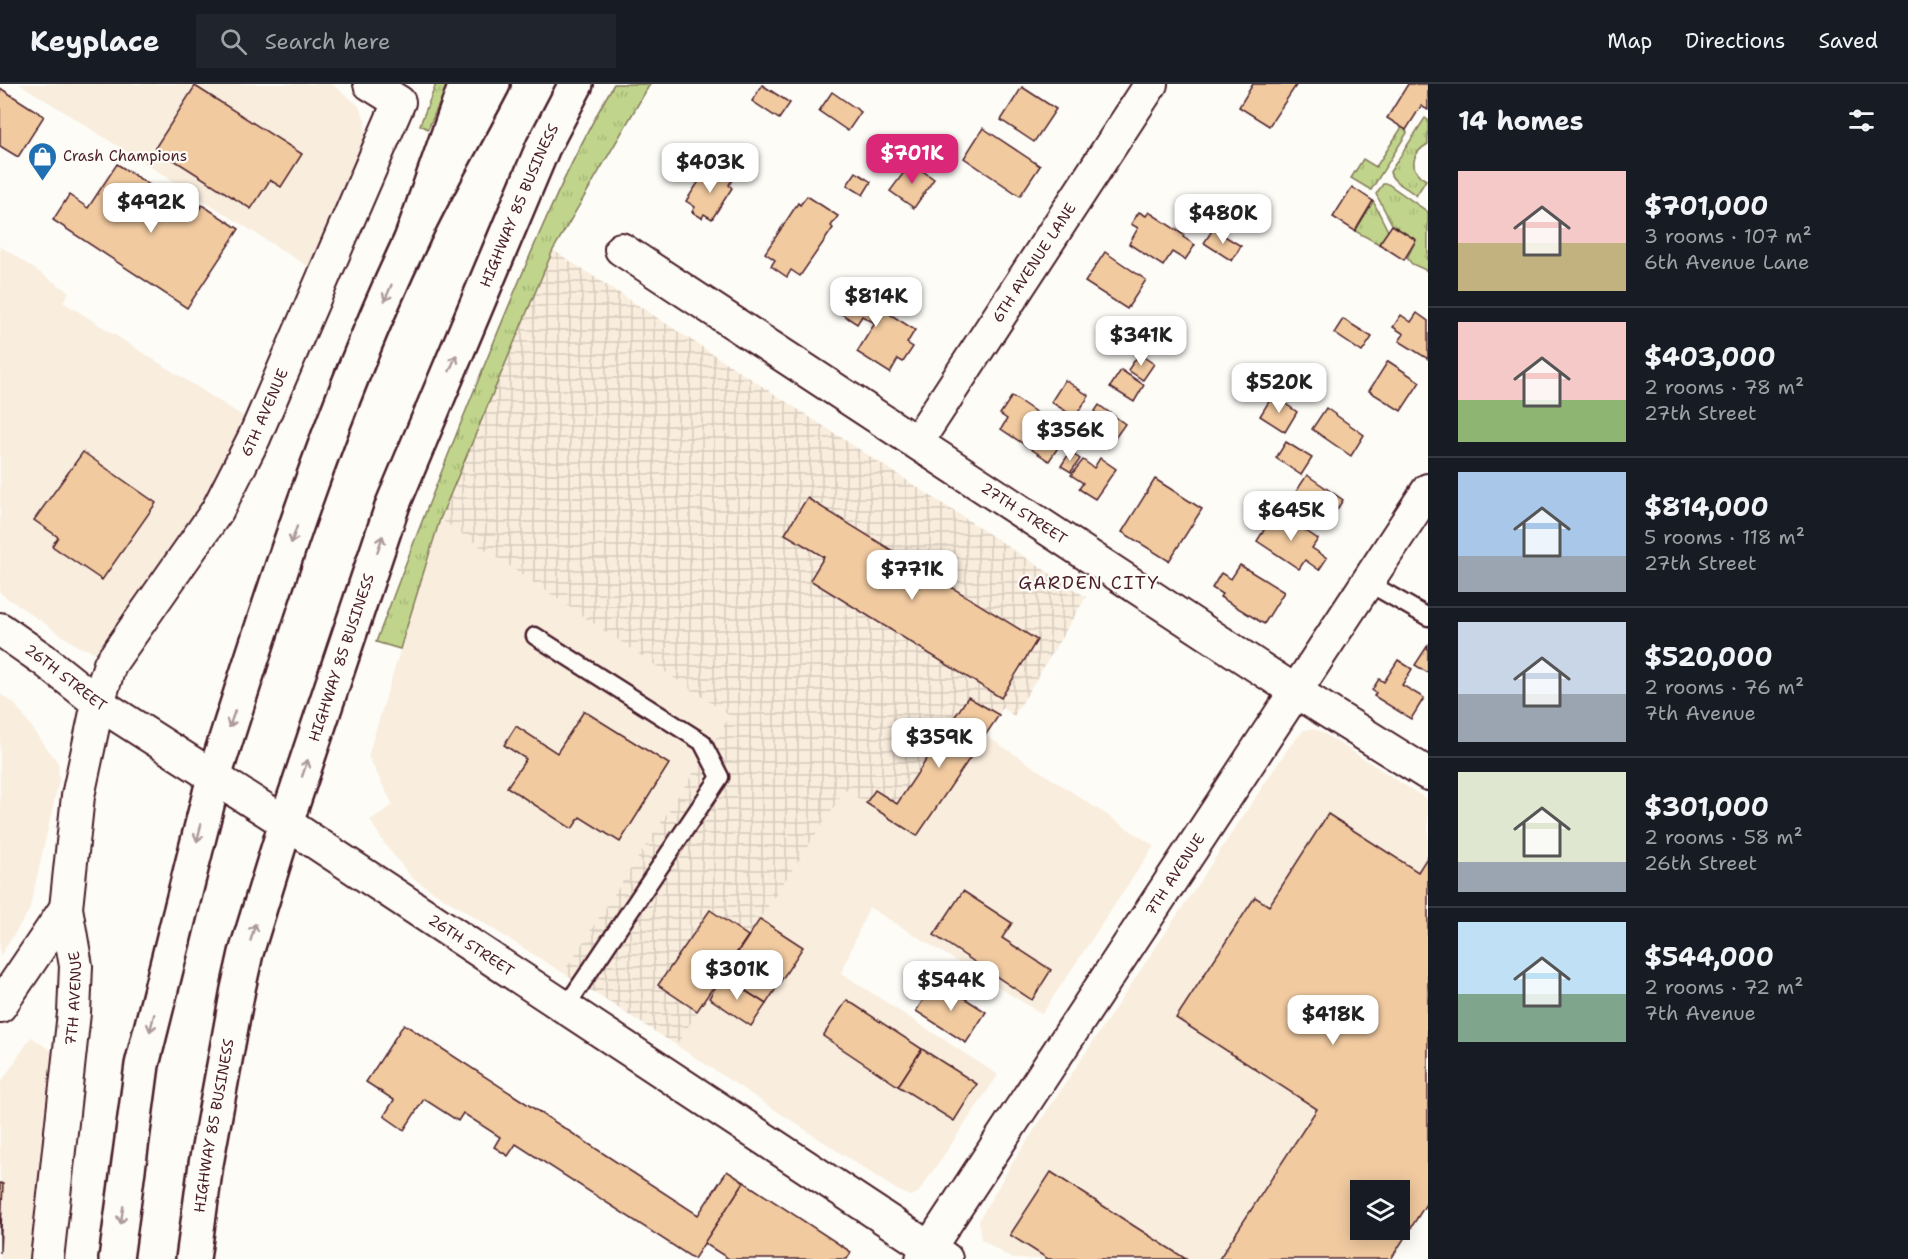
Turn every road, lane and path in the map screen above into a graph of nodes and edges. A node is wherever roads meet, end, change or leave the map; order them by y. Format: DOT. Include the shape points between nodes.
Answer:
graph roads {
  1 [pos="370,84"];
  2 [pos="466,84"];
  3 [pos="494,84"];
  4 [pos="576,84"];
  5 [pos="1151,84"];
  6 [pos="411,240"];
  7 [pos="621,249"];
  8 [pos="917,442"];
  9 [pos="1428,490"];
  10 [pos="1367,582"];
  11 [pos="1428,617"];
  12 [pos="0,628"];
  13 [pos="535,636"];
  14 [pos="1296,691"];
  15 [pos="98,704"];
  16 [pos="1428,774"];
  17 [pos="214,777"];
  18 [pos="286,824"];
  19 [pos="66,908"];
  20 [pos="0,1006"];
  21 [pos="566,1008"];
  22 [pos="932,1255"];
  23 [pos="46,1259"];
  24 [pos="116,1259"];
  25 [pos="193,1259"];
  1 -- 15 [label="street, 6TH AVENUE" via="399,102 254,438 217,511 110,664"];
  2 -- 6 [label="main road"];
  3 -- 6 [label="main road"];
  18 -- 4 [label="main road, HIGHWAY 85 BUSINESS, one-way" via="393,504 543,147"];
  5 -- 8 [label="street, 6TH AVENUE LANE"];
  6 -- 17 [label="main road, one-way" via="313,479"];
  7 -- 8 [label="street, 27TH STREET"];
  8 -- 14 [label="street, 27TH STREET"];
  9 -- 10 [label="street, 7TH AVENUE"];
  10 -- 11 [label="lane"];
  10 -- 14 [label="street, 7TH AVENUE"];
  12 -- 15 [label="street, 26TH STREET"];
  13 -- 21 [label="lane" via="702,742 720,777"];
  14 -- 16 [label="street, 27TH STREET"];
  14 -- 22 [label="street, 7TH AVENUE"];
  15 -- 17 [label="street, 26TH STREET"];
  15 -- 19 [label="street, 7TH AVENUE" via="78,796"];
  17 -- 18 [label="street, 26TH STREET"];
  17 -- 24 [label="main road, one-way" via="142,1065"];
  18 -- 21 [label="street, 26TH STREET"];
  25 -- 18 [label="main road, HIGHWAY 85 BUSINESS, one-way" via="238,988"];
  19 -- 20 [label="street"];
  19 -- 23 [label="street, 7TH AVENUE" via="76,966 74,1013"];
  21 -- 22 [label="street, 26TH STREET"];
}
